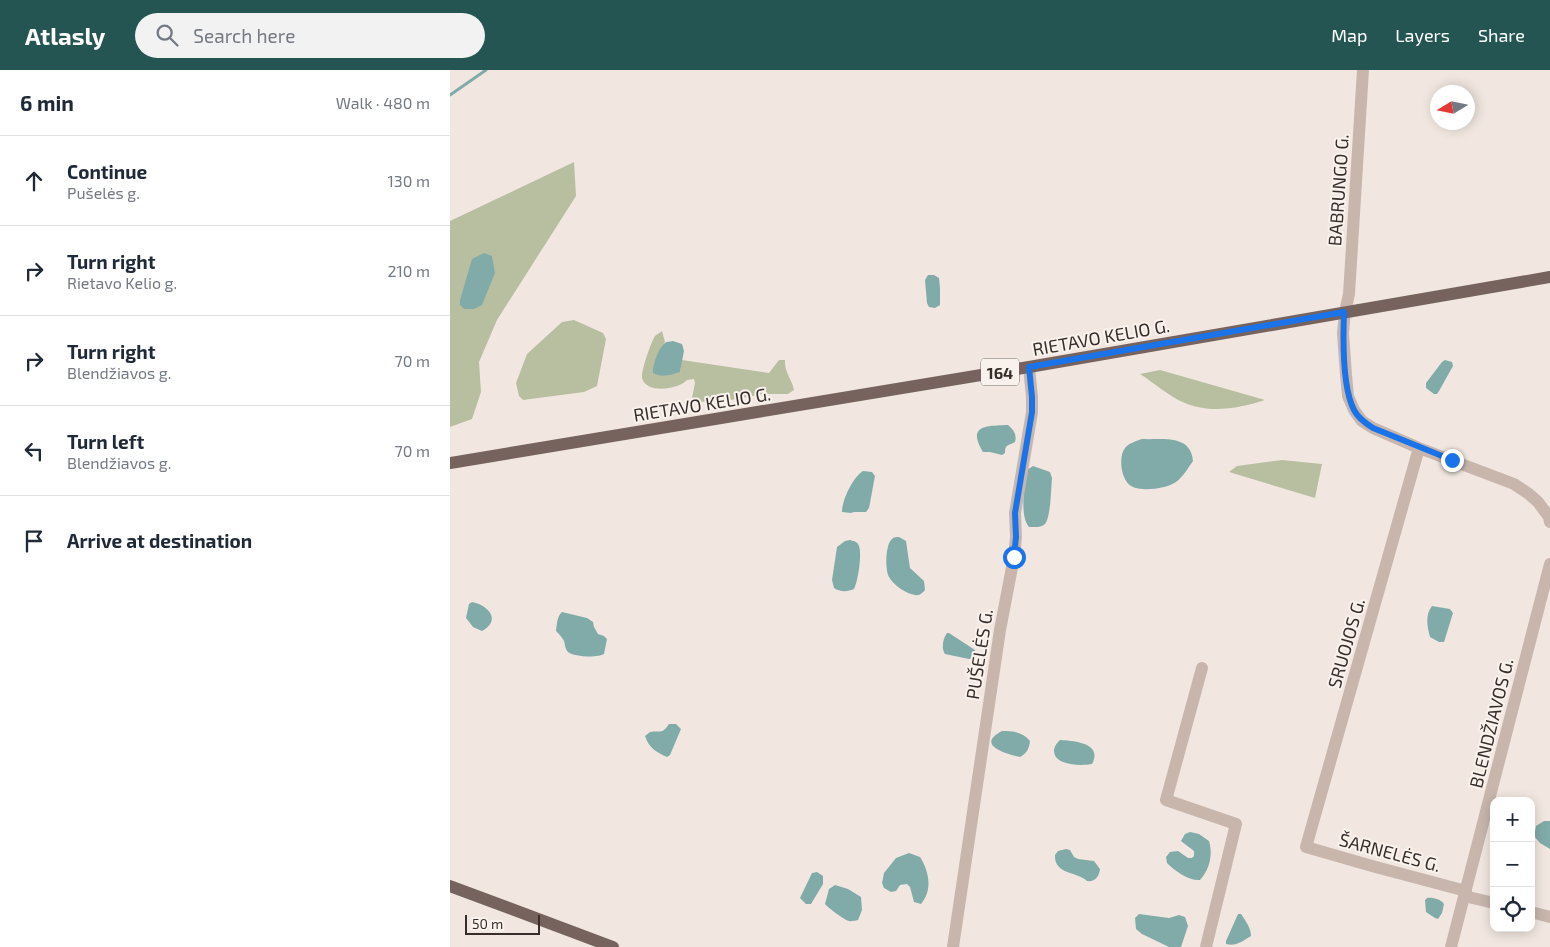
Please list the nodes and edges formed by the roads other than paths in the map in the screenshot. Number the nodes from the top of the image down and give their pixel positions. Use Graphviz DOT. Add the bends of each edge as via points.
graph roads {
  1 [pos="1363,70"];
  2 [pos="1550,277"];
  3 [pos="1344,312"];
  4 [pos="1029,367"];
  5 [pos="1419,448"];
  6 [pos="450,463"];
  7 [pos="1550,522"];
  8 [pos="1550,564"];
  9 [pos="1202,668"];
  10 [pos="1306,847"];
  11 [pos="450,886"];
  12 [pos="1465,893"];
  13 [pos="1490,902"];
  14 [pos="1535,913"];
  15 [pos="1550,917"];
  16 [pos="592,943"];
  17 [pos="613,947"];
  18 [pos="953,947"];
  19 [pos="1206,947"];
  20 [pos="1451,947"];
  1 -- 3 [label="street, BABRUNGO G." via="1350,294"];
  2 -- 3 [label="main road, RIETAVO KELIO G. / 164"];
  3 -- 4 [label="main road, RIETAVO KELIO G. / 164"];
  3 -- 5 [label="street" via="1348,396 1354,410 1373,428"];
  4 -- 6 [label="main road, RIETAVO KELIO G. / 164"];
  4 -- 18 [label="street, PUŠELĖS G." via="1032,412 1015,513 1014,557"];
  5 -- 7 [label="street" via="1514,484 1538,502"];
  5 -- 10 [label="street, SRUOJOS G."];
  8 -- 12 [label="street, BLENDŽIAVOS G."];
  9 -- 19 [label="street" via="1166,800 1236,824"];
  10 -- 12 [label="street, ŠARNELĖS G."];
  11 -- 16 [label="main road"];
  12 -- 13 [label="street, ŠARNELĖS G."];
  12 -- 20 [label="street, BLENDŽIAVOS G."];
  14 -- 15 [label="street"];
  16 -- 17 [label="main road"];
}
